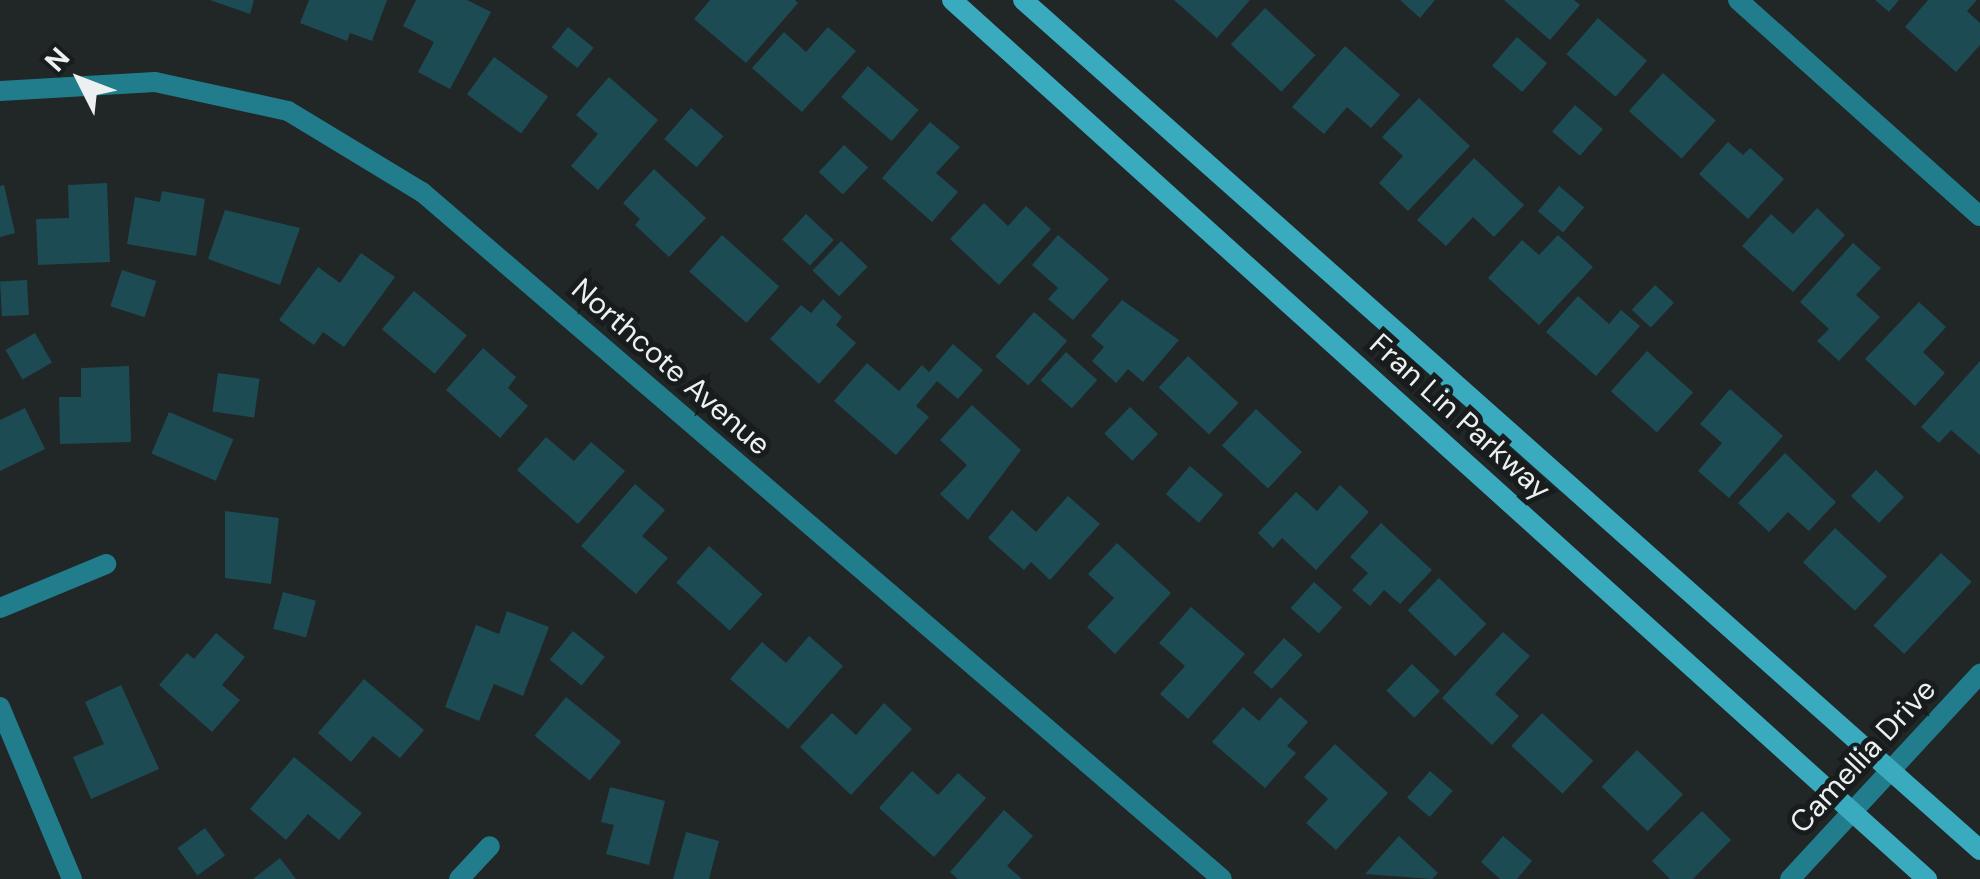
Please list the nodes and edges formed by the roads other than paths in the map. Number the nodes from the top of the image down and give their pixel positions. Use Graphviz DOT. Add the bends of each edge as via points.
graph roads {
  1 [pos="952,0"];
  2 [pos="1023,0"];
  3 [pos="1738,0"];
  4 [pos="0,91"];
  5 [pos="1980,216"];
  6 [pos="106,564"];
  7 [pos="0,608"];
  8 [pos="1980,674"];
  9 [pos="0,706"];
  10 [pos="1890,770"];
  11 [pos="1852,812"];
  12 [pos="490,846"];
  13 [pos="1980,850"];
  14 [pos="72,879"];
  15 [pos="458,879"];
  16 [pos="1222,879"];
  17 [pos="1790,879"];
  18 [pos="1927,879"];
  1 -- 11 [label="street, Fran Lin Parkway"];
  2 -- 10 [label="street, Fran Lin Parkway"];
  3 -- 5 [label="street"];
  4 -- 16 [label="street, Northcote Avenue" via="155,82 288,111 422,192"];
  6 -- 7 [label="street"];
  8 -- 10 [label="street, Camellia Drive"];
  9 -- 14 [label="street"];
  10 -- 11 [label="street, Camellia Drive"];
  10 -- 13 [label="street, Fran Lin Parkway"];
  11 -- 17 [label="street, Camellia Drive"];
  11 -- 18 [label="street, Fran Lin Parkway"];
  12 -- 15 [label="street"];
}
